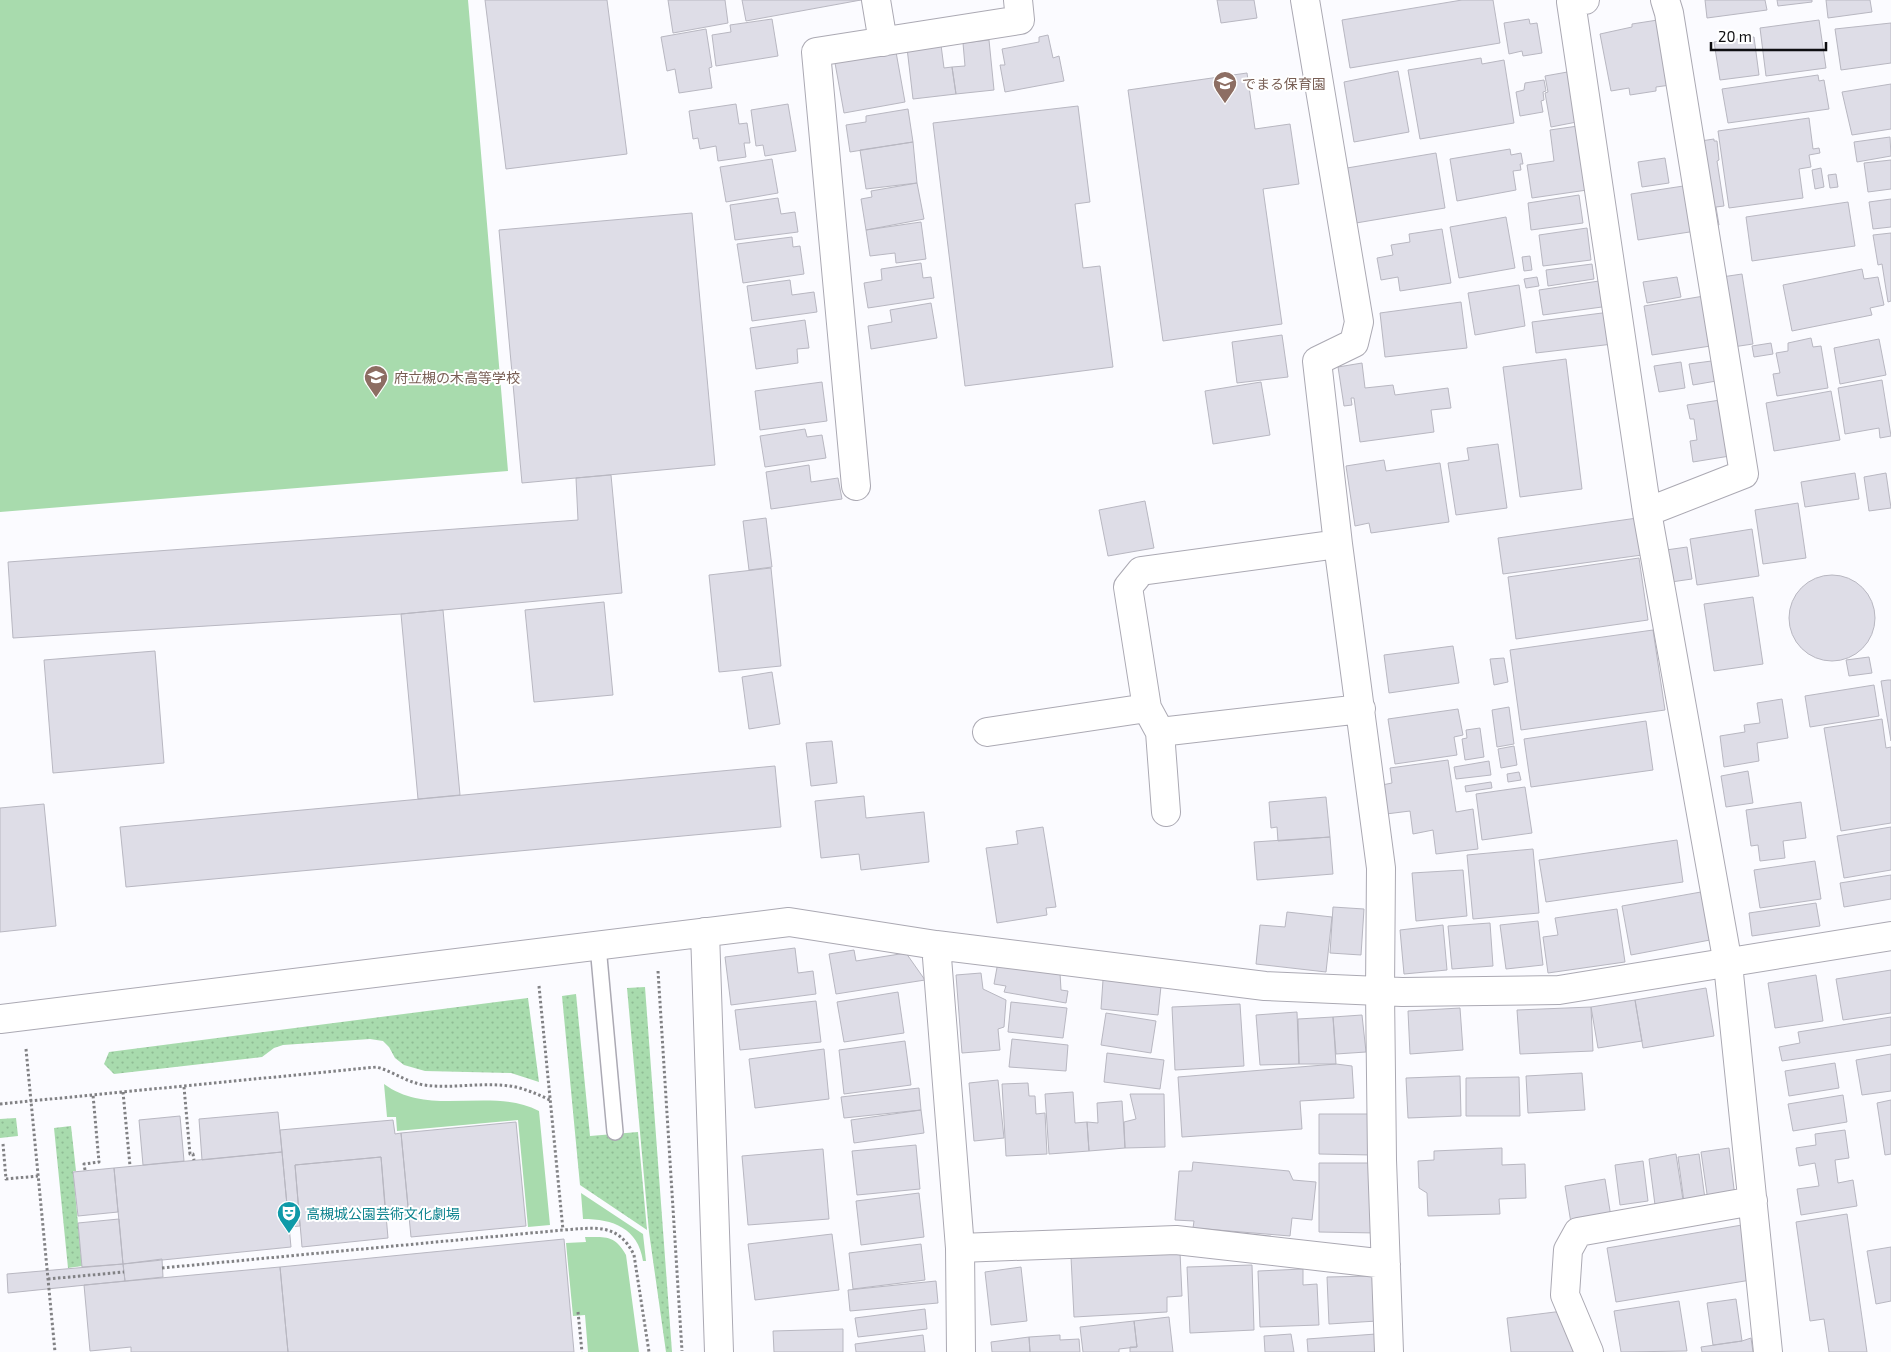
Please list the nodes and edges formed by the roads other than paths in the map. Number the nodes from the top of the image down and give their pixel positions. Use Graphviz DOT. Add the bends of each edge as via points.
graph roads {
  1 [pos="876,0"];
  2 [pos="1018,0"];
  3 [pos="1305,0"];
  4 [pos="1585,0"];
  5 [pos="1665,0"];
  6 [pos="883,42"];
  7 [pos="856,486"];
  8 [pos="1646,512"];
  9 [pos="1338,544"];
  10 [pos="1147,708"];
  11 [pos="1361,709"];
  12 [pos="987,732"];
  13 [pos="1160,732"];
  14 [pos="1166,812"];
  15 [pos="706,932"];
  16 [pos="1891,936"];
  17 [pos="936,945"];
  18 [pos="598,946"];
  19 [pos="1728,964"];
  20 [pos="1380,990"];
  21 [pos="0,1019"];
  22 [pos="615,1132"];
  23 [pos="1752,1201"];
  24 [pos="960,1248"];
  25 [pos="1386,1264"];
  26 [pos="719,1352"];
  27 [pos="961,1352"];
  28 [pos="1389,1352"];
  29 [pos="1589,1352"];
  30 [pos="1768,1352"];
  1 -- 6 [label="street"];
  2 -- 6 [label="street" via="1020,20"];
  3 -- 9 [label="street" via="1359,322 1354,343 1317,361"];
  4 -- 8 [label="street" via="1571,2"];
  5 -- 8 [label="street" via="1744,474"];
  6 -- 7 [label="street" via="816,52"];
  8 -- 19 [label="street"];
  9 -- 10 [label="street" via="1141,571 1128,587"];
  9 -- 11 [label="street"];
  10 -- 12 [label="street"];
  10 -- 13 [label="street"];
  11 -- 13 [label="street"];
  11 -- 20 [label="street" via="1381,868"];
  13 -- 14 [label="street"];
  15 -- 17 [label="street" via="789,922"];
  15 -- 18 [label="street"];
  15 -- 26 [label="street"];
  16 -- 19 [label="street"];
  17 -- 20 [label="street" via="1265,986"];
  17 -- 24 [label="street"];
  18 -- 21 [label="street"];
  18 -- 22 [label="lane"];
  19 -- 20 [label="street" via="1559,990"];
  19 -- 23 [label="street"];
  20 -- 25 [label="street"];
  23 -- 29 [label="street" via="1578,1232 1568,1250 1565,1295"];
  23 -- 30 [label="street"];
  24 -- 25 [label="street" via="1176,1240"];
  24 -- 27 [label="street"];
  25 -- 28 [label="street"];
}
